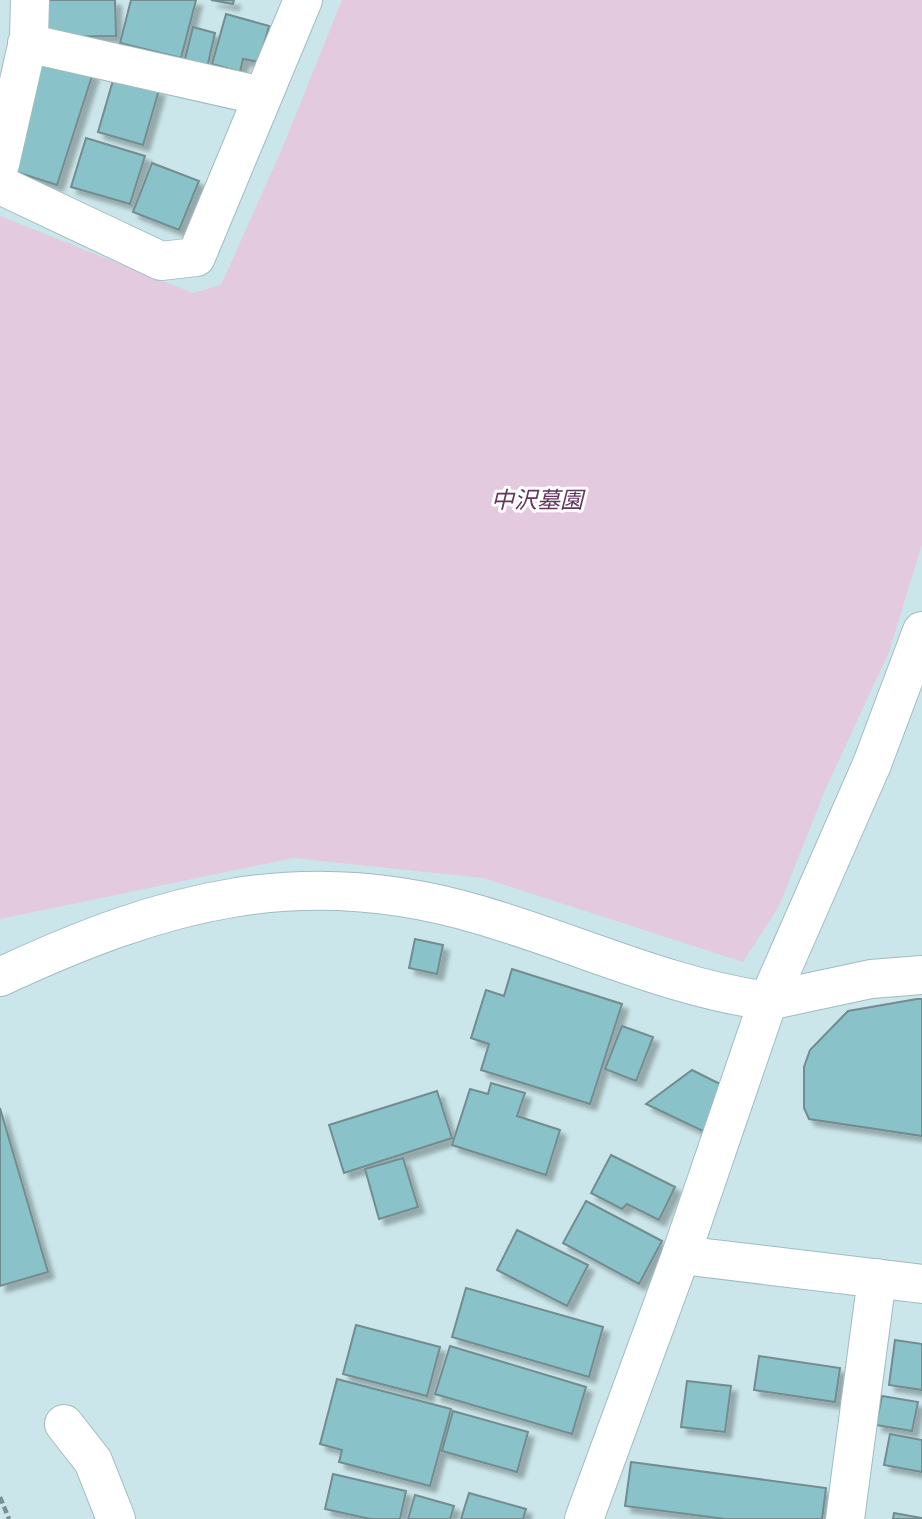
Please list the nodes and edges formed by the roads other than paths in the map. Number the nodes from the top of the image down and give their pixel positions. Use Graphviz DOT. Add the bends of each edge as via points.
graph roads {
  1 [pos="30,0"];
  2 [pos="303,0"];
  3 [pos="27,43"];
  4 [pos="262,96"];
  5 [pos="0,164"];
  6 [pos="0,185"];
  7 [pos="922,631"];
  8 [pos="922,975"];
  9 [pos="0,977"];
  10 [pos="768,1001"];
  11 [pos="681,1255"];
  12 [pos="877,1278"];
  13 [pos="922,1284"];
  14 [pos="64,1424"];
  15 [pos="116,1519"];
  16 [pos="583,1519"];
  17 [pos="845,1519"];
  1 -- 3 [label="street"];
  2 -- 4 [label="street"];
  3 -- 4 [label="street"];
  3 -- 5 [label="street"];
  4 -- 6 [label="street" via="196,257 161,261"];
  7 -- 10 [label="street" via="872,764"];
  8 -- 10 [label="street" via="871,979"];
  9 -- 10 [label="street" via="130,922 190,904 321,890 383,895 479,915 718,994"];
  10 -- 11 [label="street"];
  11 -- 12 [label="street"];
  11 -- 16 [label="street"];
  12 -- 13 [label="street"];
  12 -- 17 [label="street"];
  14 -- 15 [label="street" via="93,1461"];
}
